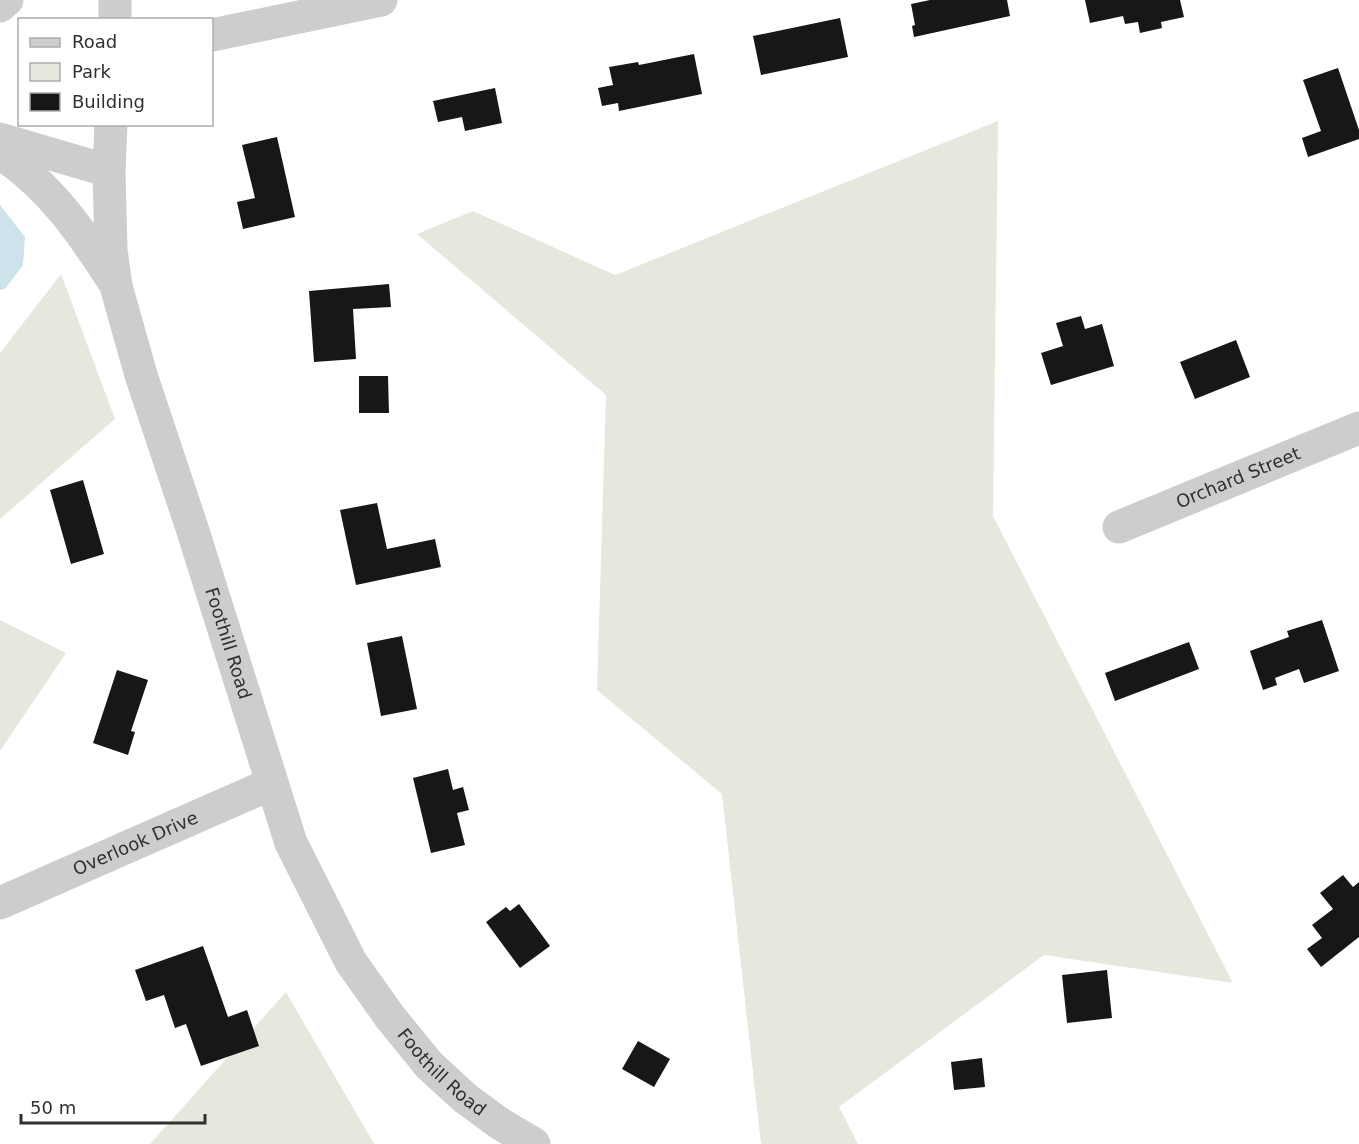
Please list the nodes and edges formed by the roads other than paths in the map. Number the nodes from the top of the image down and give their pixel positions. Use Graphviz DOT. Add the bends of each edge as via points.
graph roads {
  1 [pos="7,0"];
  2 [pos="115,0"];
  3 [pos="381,0"];
  4 [pos="0,6"];
  5 [pos="115,18"];
  6 [pos="213,35"];
  7 [pos="111,126"];
  8 [pos="0,139"];
  9 [pos="0,153"];
  10 [pos="109,171"];
  11 [pos="116,286"];
  12 [pos="1359,428"];
  13 [pos="1119,527"];
  14 [pos="270,784"];
  15 [pos="0,903"];
  16 [pos="534,1144"];
  1 -- 4 [label="street"];
  2 -- 5 [label="street"];
  3 -- 6 [label="street"];
  7 -- 10 [label="street, Foothill Road"];
  8 -- 10 [label="street"];
  9 -- 11 [label="street" via="40,184 67,213"];
  10 -- 11 [label="street, Foothill Road"];
  11 -- 14 [label="street, Foothill Road"];
  12 -- 13 [label="street, Orchard Street"];
  14 -- 15 [label="street, Overlook Drive"];
  14 -- 16 [label="street, Foothill Road" via="291,843 351,962 390,1017 429,1065 465,1098"];
}
